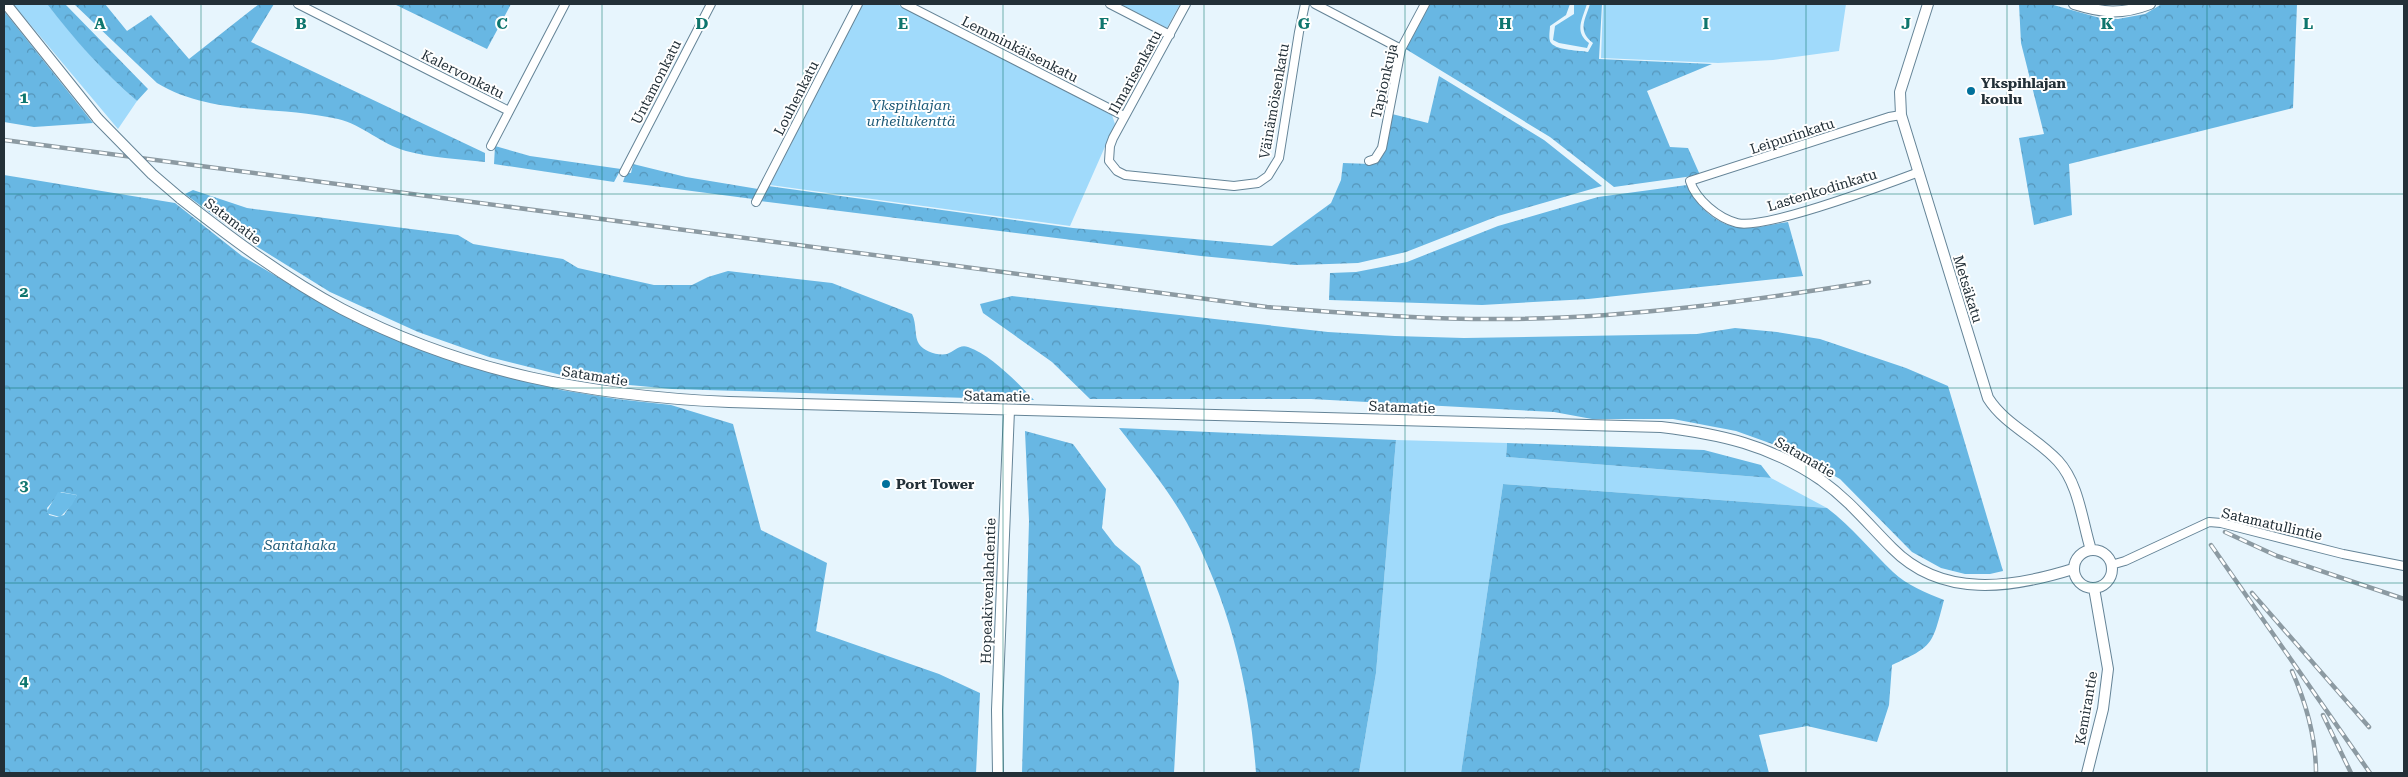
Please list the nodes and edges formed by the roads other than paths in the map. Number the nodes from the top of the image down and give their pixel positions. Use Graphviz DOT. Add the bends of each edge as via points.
graph roads {
  1 [pos="6,4"];
  2 [pos="298,4"];
  3 [pos="565,4"];
  4 [pos="710,4"];
  5 [pos="858,4"];
  6 [pos="905,4"];
  7 [pos="1110,4"];
  8 [pos="1186,4"];
  9 [pos="1305,4"];
  10 [pos="1316,4"];
  11 [pos="1425,4"];
  12 [pos="1928,4"];
  13 [pos="2074,4"];
  14 [pos="2150,4"];
  15 [pos="1170,35"];
  16 [pos="1401,49"];
  17 [pos="509,111"];
  18 [pos="1901,115"];
  19 [pos="1124,116"];
  20 [pos="491,146"];
  21 [pos="1108,154"];
  22 [pos="1369,161"];
  23 [pos="624,172"];
  24 [pos="1919,172"];
  25 [pos="1690,181"];
  26 [pos="756,202"];
  27 [pos="1009,410"];
  28 [pos="2091,550"];
  29 [pos="2112,565"];
  30 [pos="2404,566"];
  31 [pos="2074,569"];
  32 [pos="2094,588"];
  33 [pos="998,773"];
  34 [pos="2087,773"];
  1 -- 27 [label="main road, Satamatie, bridge" via="98,119 180,198 235,241 342,308 447,354 542,381 624,395"];
  2 -- 17 [label="street, Kalervonkatu"];
  3 -- 17 [label="street, Kalervonkatu"];
  4 -- 23 [label="street, Untamonkatu"];
  5 -- 26 [label="street, Louhenkatu"];
  6 -- 19 [label="street, Lemminkäisenkatu"];
  7 -- 15 [label="street"];
  8 -- 15 [label="street, Ilmarisenkatu"];
  9 -- 21 [label="street, Väinämöisenkatu" via="1280,158 1268,176 1258,183 1234,186 1138,177 1117,171"];
  10 -- 16 [label="street"];
  11 -- 16 [label="street, Tapionkuja"];
  12 -- 18 [label="main road, Metsäkatu" via="1900,92"];
  13 -- 14 [label="main road" via="2119,13"];
  15 -- 19 [label="street, Ilmarisenkatu"];
  16 -- 22 [label="street, Tapionkuja" via="1382,148"];
  17 -- 20 [label="street"];
  18 -- 24 [label="main road, Metsäkatu"];
  18 -- 25 [label="street, Leipurinkatu"];
  19 -- 21 [label="street, Ilmarisenkatu"];
  24 -- 25 [label="street, Lastenkodinkatu" via="1786,216 1739,223 1703,202"];
  24 -- 28 [label="main road, Metsäkatu" via="1988,398 2002,417 2040,443 2065,469 2072,482"];
  27 -- 31 [label="main road, Satamatie" via="1660,427 1695,431 1744,442 1812,475 1864,516 1904,559 1942,579 1972,586 1991,586"];
  27 -- 33 [label="main road, Hopeakivenlahdentie" via="997,710"];
  28 -- 29 [label="main road" via="2103,552"];
  28 -- 31 [label="main road" via="2079,555"];
  29 -- 30 [label="street, Satamatullintie" via="2209,522"];
  29 -- 32 [label="main road" via="2110,577"];
  31 -- 32 [label="main road" via="2079,582"];
  32 -- 34 [label="main road, Kemirantie" via="2108,669 2103,709"];
}
